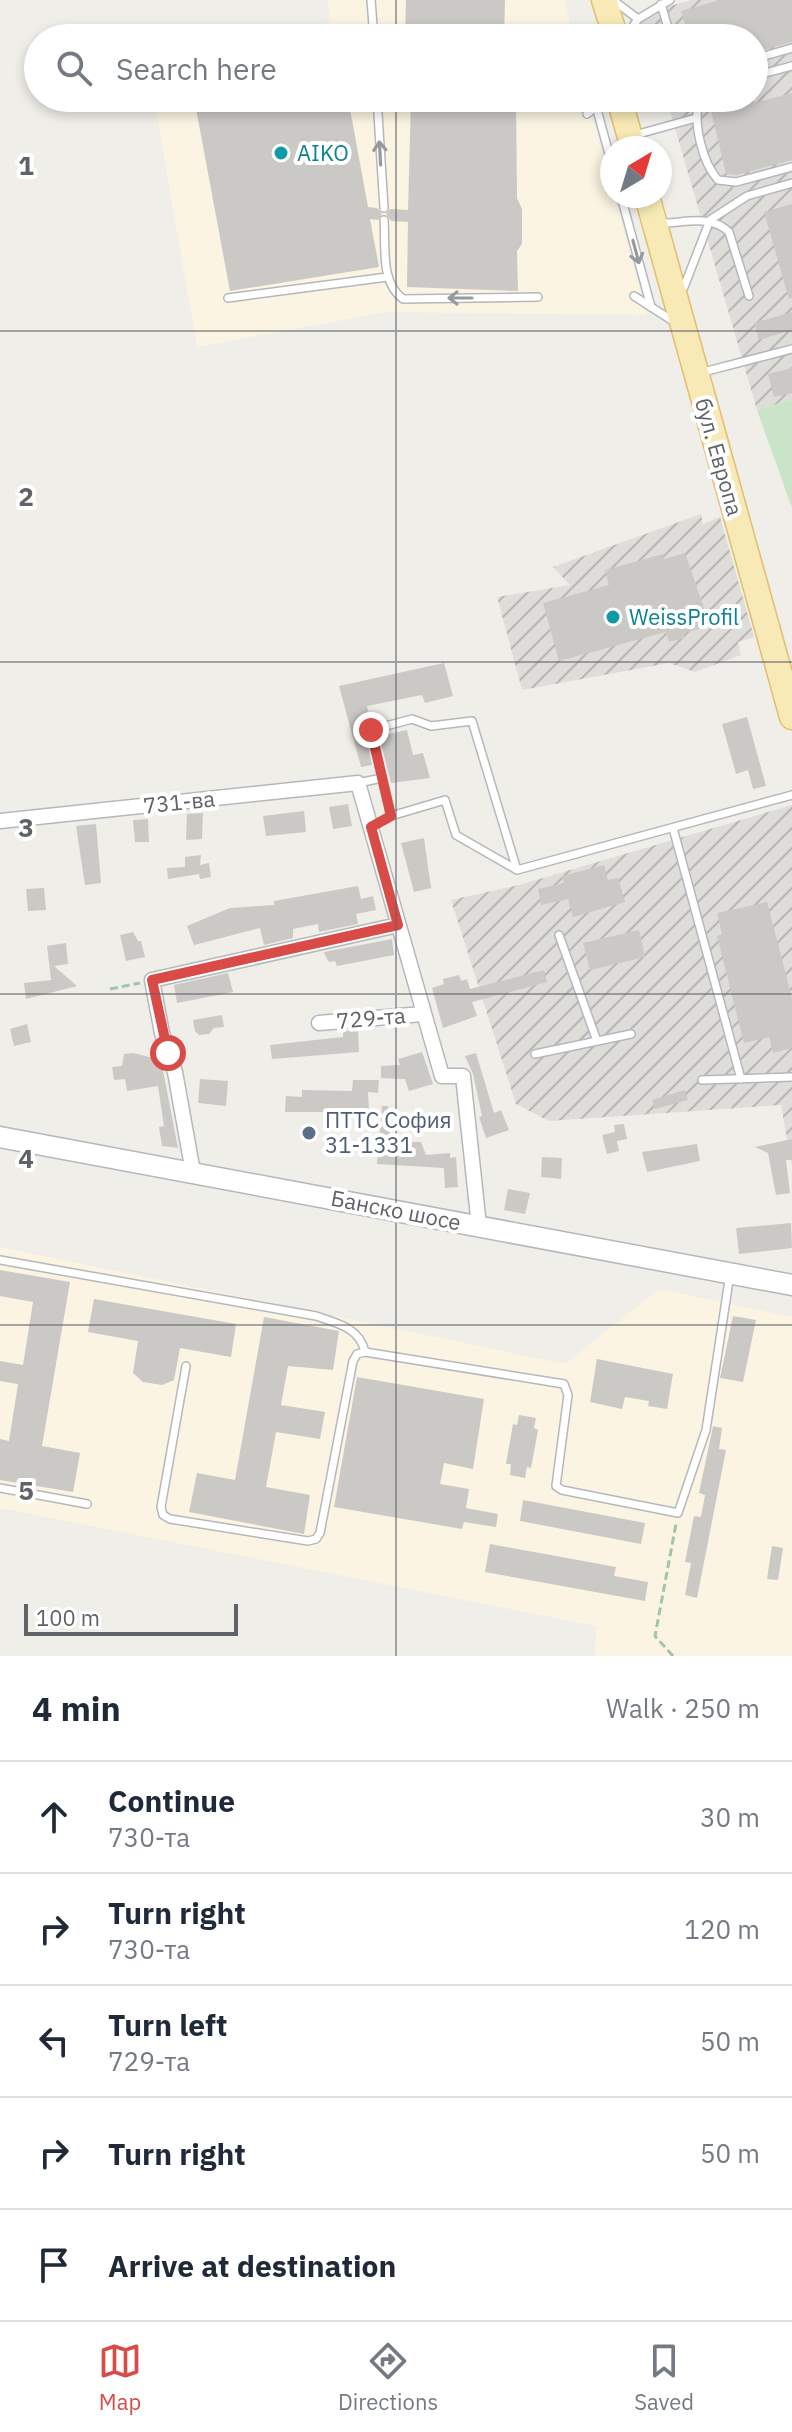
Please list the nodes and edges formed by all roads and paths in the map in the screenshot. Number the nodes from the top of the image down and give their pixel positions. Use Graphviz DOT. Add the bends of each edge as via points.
graph roads {
  1 [pos="371,0"];
  2 [pos="592,0"];
  3 [pos="604,0"];
  4 [pos="613,0"];
  5 [pos="670,0"];
  6 [pos="661,4"];
  7 [pos="638,19"];
  8 [pos="373,24"];
  9 [pos="598,24"];
  10 [pos="612,24"];
  11 [pos="635,24"];
  12 [pos="667,24"];
  13 [pos="792,48"];
  14 [pos="768,55"];
  15 [pos="792,66"];
  16 [pos="768,72"];
  17 [pos="378,112"];
  18 [pos="590,112"];
  19 [pos="609,112"];
  20 [pos="616,112"];
  21 [pos="634,112"];
  22 [pos="697,112"];
  23 [pos="587,114"];
  24 [pos="696,118"];
  25 [pos="610,136"];
  26 [pos="635,136"];
  27 [pos="639,136"];
  28 [pos="656,136"];
  29 [pos="792,167"];
  30 [pos="792,183"];
  31 [pos="384,208"];
  32 [pos="624,208"];
  33 [pos="650,208"];
  34 [pos="662,208"];
  35 [pos="384,220"];
  36 [pos="710,220"];
  37 [pos="666,223"];
  38 [pos="387,277"];
  39 [pos="684,287"];
  40 [pos="634,296"];
  41 [pos="749,296"];
  42 [pos="538,297"];
  43 [pos="228,298"];
  44 [pos="651,307"];
  45 [pos="683,328"];
  46 [pos="792,349"];
  47 [pos="707,371"];
  48 [pos="792,675"];
  49 [pos="792,717"];
  50 [pos="382,778"];
  51 [pos="358,783"];
  52 [pos="792,795"];
  53 [pos="391,816"];
  54 [pos="0,821"];
  55 [pos="371,827"];
  56 [pos="673,828"];
  57 [pos="517,870"];
  58 [pos="398,925"];
  59 [pos="559,935"];
  60 [pos="152,980"];
  61 [pos="110,989"];
  62 [pos="422,1014"];
  63 [pos="319,1023"];
  64 [pos="631,1034"];
  65 [pos="597,1041"];
  66 [pos="535,1054"];
  67 [pos="792,1077"];
  68 [pos="741,1079"];
  69 [pos="702,1080"];
  70 [pos="0,1137"];
  71 [pos="193,1172"];
  72 [pos="479,1226"];
  73 [pos="0,1260"];
  74 [pos="730,1272"];
  75 [pos="792,1285"];
  76 [pos="365,1352"];
  77 [pos="186,1366"];
  78 [pos="0,1488"];
  79 [pos="87,1504"];
  80 [pos="678,1513"];
  81 [pos="673,1656"];
  1 -- 8 [label="lane"];
  2 -- 9 [label="main road"];
  3 -- 10 [label="main road"];
  4 -- 7 [label="lane"];
  5 -- 6 [label="lane"];
  6 -- 7 [label="lane"];
  6 -- 12 [label="lane"];
  7 -- 11 [label="lane"];
  13 -- 14 [label="lane"];
  15 -- 16 [label="lane"];
  31 -- 17 [label="lane, one-way"];
  18 -- 23 [label="lane"];
  19 -- 25 [label="lane"];
  20 -- 26 [label="main road"];
  21 -- 27 [label="main road"];
  22 -- 24 [label="lane"];
  24 -- 28 [label="lane"];
  24 -- 29 [label="lane" via="708,170 718,180 736,182"];
  30 -- 36 [label="lane" via="747,196"];
  32 -- 44 [label="lane, one-way"];
  33 -- 45 [label="main road, бул. Европа"];
  34 -- 37 [label="main road, бул. Европа"];
  35 -- 38 [label="lane"];
  36 -- 37 [label="lane"];
  36 -- 39 [label="lane"];
  36 -- 41 [label="lane" via="729,232"];
  37 -- 39 [label="main road, бул. Европа"];
  42 -- 38 [label="lane, one-way" via="403,299 392,291"];
  38 -- 43 [label="lane"];
  39 -- 47 [label="main road, бул. Европа"];
  40 -- 44 [label="lane"];
  44 -- 45 [label="lane"];
  45 -- 49 [label="main road, бул. Европа"];
  46 -- 47 [label="lane"];
  47 -- 48 [label="main road, бул. Европа"];
  50 -- 51 [label="lane"];
  50 -- 53 [label="lane"];
  50 -- 57 [label="lane" via="371,730 412,719 431,726 472,721"];
  51 -- 54 [label="street, 731-ва"];
  51 -- 55 [label="street, 729-та"];
  52 -- 56 [label="lane"];
  53 -- 55 [label="lane"];
  53 -- 57 [label="lane" via="445,800 456,835"];
  55 -- 58 [label="street, 729-та"];
  56 -- 57 [label="lane"];
  56 -- 68 [label="lane"];
  58 -- 60 [label="street"];
  58 -- 62 [label="street, 729-та"];
  59 -- 65 [label="lane"];
  60 -- 61 [label="path"];
  60 -- 71 [label="street"];
  62 -- 63 [label="street, 729-та"];
  62 -- 72 [label="street, 729-та" via="442,1076 463,1076"];
  64 -- 65 [label="lane"];
  65 -- 66 [label="lane"];
  67 -- 68 [label="lane"];
  68 -- 69 [label="lane"];
  70 -- 71 [label="street, Банско шосе"];
  71 -- 72 [label="street, Банско шосе"];
  72 -- 74 [label="street, Банско шосе"];
  73 -- 76 [label="lane" via="316,1316 348,1327"];
  74 -- 75 [label="street, Банско шосе"];
  74 -- 80 [label="lane" via="706,1430"];
  76 -- 77 [label="lane" via="353,1361 320,1533 312,1541 163,1515"];
  76 -- 80 [label="lane" via="564,1384 568,1395 556,1486"];
  78 -- 79 [label="lane"];
  80 -- 81 [label="path" via="655,1636"];
}
